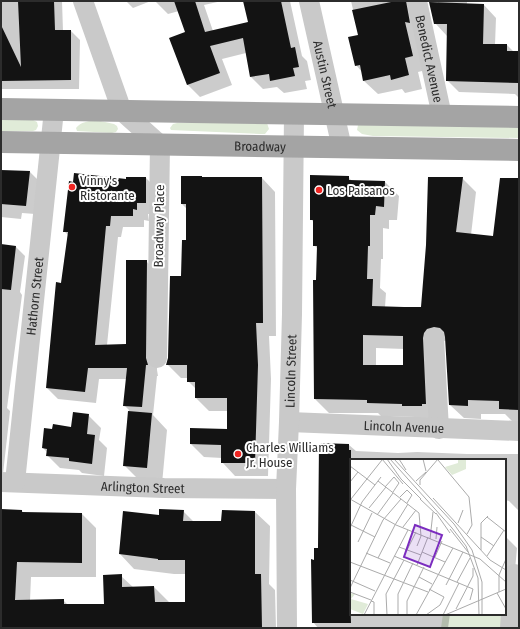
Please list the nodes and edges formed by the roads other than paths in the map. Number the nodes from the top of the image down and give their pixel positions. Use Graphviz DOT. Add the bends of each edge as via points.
graph roads {
  1 [pos="84,1"];
  2 [pos="309,1"];
  3 [pos="417,1"];
  4 [pos="1,109"];
  5 [pos="54,110"];
  6 [pos="122,111"];
  7 [pos="294,114"];
  8 [pos="335,114"];
  9 [pos="442,116"];
  10 [pos="519,117"];
  11 [pos="1,142"];
  12 [pos="51,143"];
  13 [pos="160,145"];
  14 [pos="293,148"];
  15 [pos="342,148"];
  16 [pos="519,150"];
  17 [pos="434,338"];
  18 [pos="157,358"];
  19 [pos="290,422"];
  20 [pos="439,429"];
  21 [pos="519,431"];
  22 [pos="8,482"];
  23 [pos="286,489"];
  24 [pos="514,574"];
  25 [pos="287,628"];
  26 [pos="510,628"];
  1 -- 6 [label="street"];
  2 -- 8 [label="street, Austin Street"];
  3 -- 9 [label="street, Benedict Avenue"];
  4 -- 5 [label="main road"];
  5 -- 6 [label="main road"];
  5 -- 12 [label="street, Hathorn Street"];
  6 -- 7 [label="main road"];
  6 -- 13 [label="street"];
  7 -- 8 [label="main road"];
  7 -- 14 [label="street, Lincoln Street"];
  8 -- 9 [label="main road"];
  8 -- 15 [label="street, Austin Street"];
  9 -- 10 [label="main road"];
  11 -- 12 [label="main road, Broadway"];
  12 -- 13 [label="main road, Broadway"];
  12 -- 22 [label="street, Hathorn Street"];
  13 -- 14 [label="main road, Broadway"];
  13 -- 18 [label="street, Broadway Place"];
  14 -- 15 [label="main road, Broadway"];
  14 -- 19 [label="street, Lincoln Street"];
  15 -- 16 [label="main road, Broadway"];
  17 -- 20 [label="street"];
  19 -- 20 [label="street, Lincoln Avenue"];
  19 -- 23 [label="street, Lincoln Street"];
  20 -- 21 [label="street, Lincoln Avenue"];
  22 -- 23 [label="street, Arlington Street" via="164,488"];
  23 -- 25 [label="street, Lincoln Street"];
  24 -- 26 [label="street"];
}
